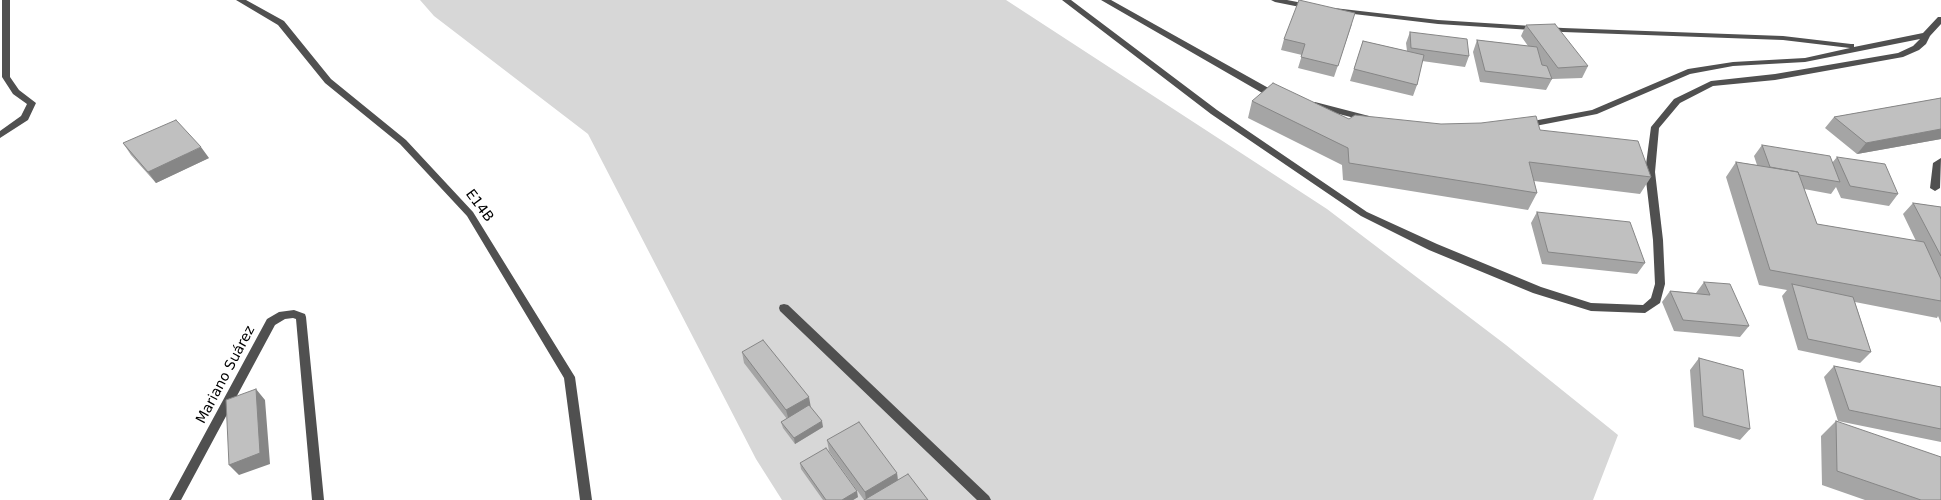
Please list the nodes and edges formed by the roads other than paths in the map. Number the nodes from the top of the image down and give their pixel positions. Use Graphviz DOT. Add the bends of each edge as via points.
graph roads {
  1 [pos="6,0"];
  2 [pos="240,0"];
  3 [pos="1066,0"];
  4 [pos="1105,0"];
  5 [pos="1275,0"];
  6 [pos="1322,8"];
  7 [pos="1332,10"];
  8 [pos="1941,18"];
  9 [pos="1926,35"];
  10 [pos="1860,47"];
  11 [pos="1285,97"];
  12 [pos="1303,102"];
  13 [pos="1377,120"];
  14 [pos="1517,125"];
  15 [pos="0,135"];
  16 [pos="1941,161"];
  17 [pos="1935,188"];
  18 [pos="784,308"];
  19 [pos="175,500"];
  20 [pos="318,500"];
  21 [pos="586,500"];
  22 [pos="985,500"];
  1 -- 15 [label="street" via="6,77 16,92 32,103 26,118"];
  2 -- 21 [label="street, E14B" via="281,23 328,80 403,142 470,214 569,377"];
  3 -- 9 [label="street" via="1214,112 1364,214 1537,290 1591,307 1645,309 1656,300 1660,284 1658,240 1650,172 1655,127 1677,101 1711,84 1775,77 1900,55 1916,48"];
  4 -- 11 [label="street" via="1267,92"];
  5 -- 6 [label="street"];
  7 -- 10 [label="street" via="1438,22 1783,38"];
  8 -- 9 [label="street"];
  9 -- 10 [label="street"];
  10 -- 14 [label="street" via="1805,60 1733,64 1688,72 1594,112"];
  12 -- 13 [label="street"];
  16 -- 17 [label="street"];
  18 -- 22 [label="street"];
  19 -- 20 [label="street, Mariano Suárez" via="272,322 294,314 301,317"];
}
